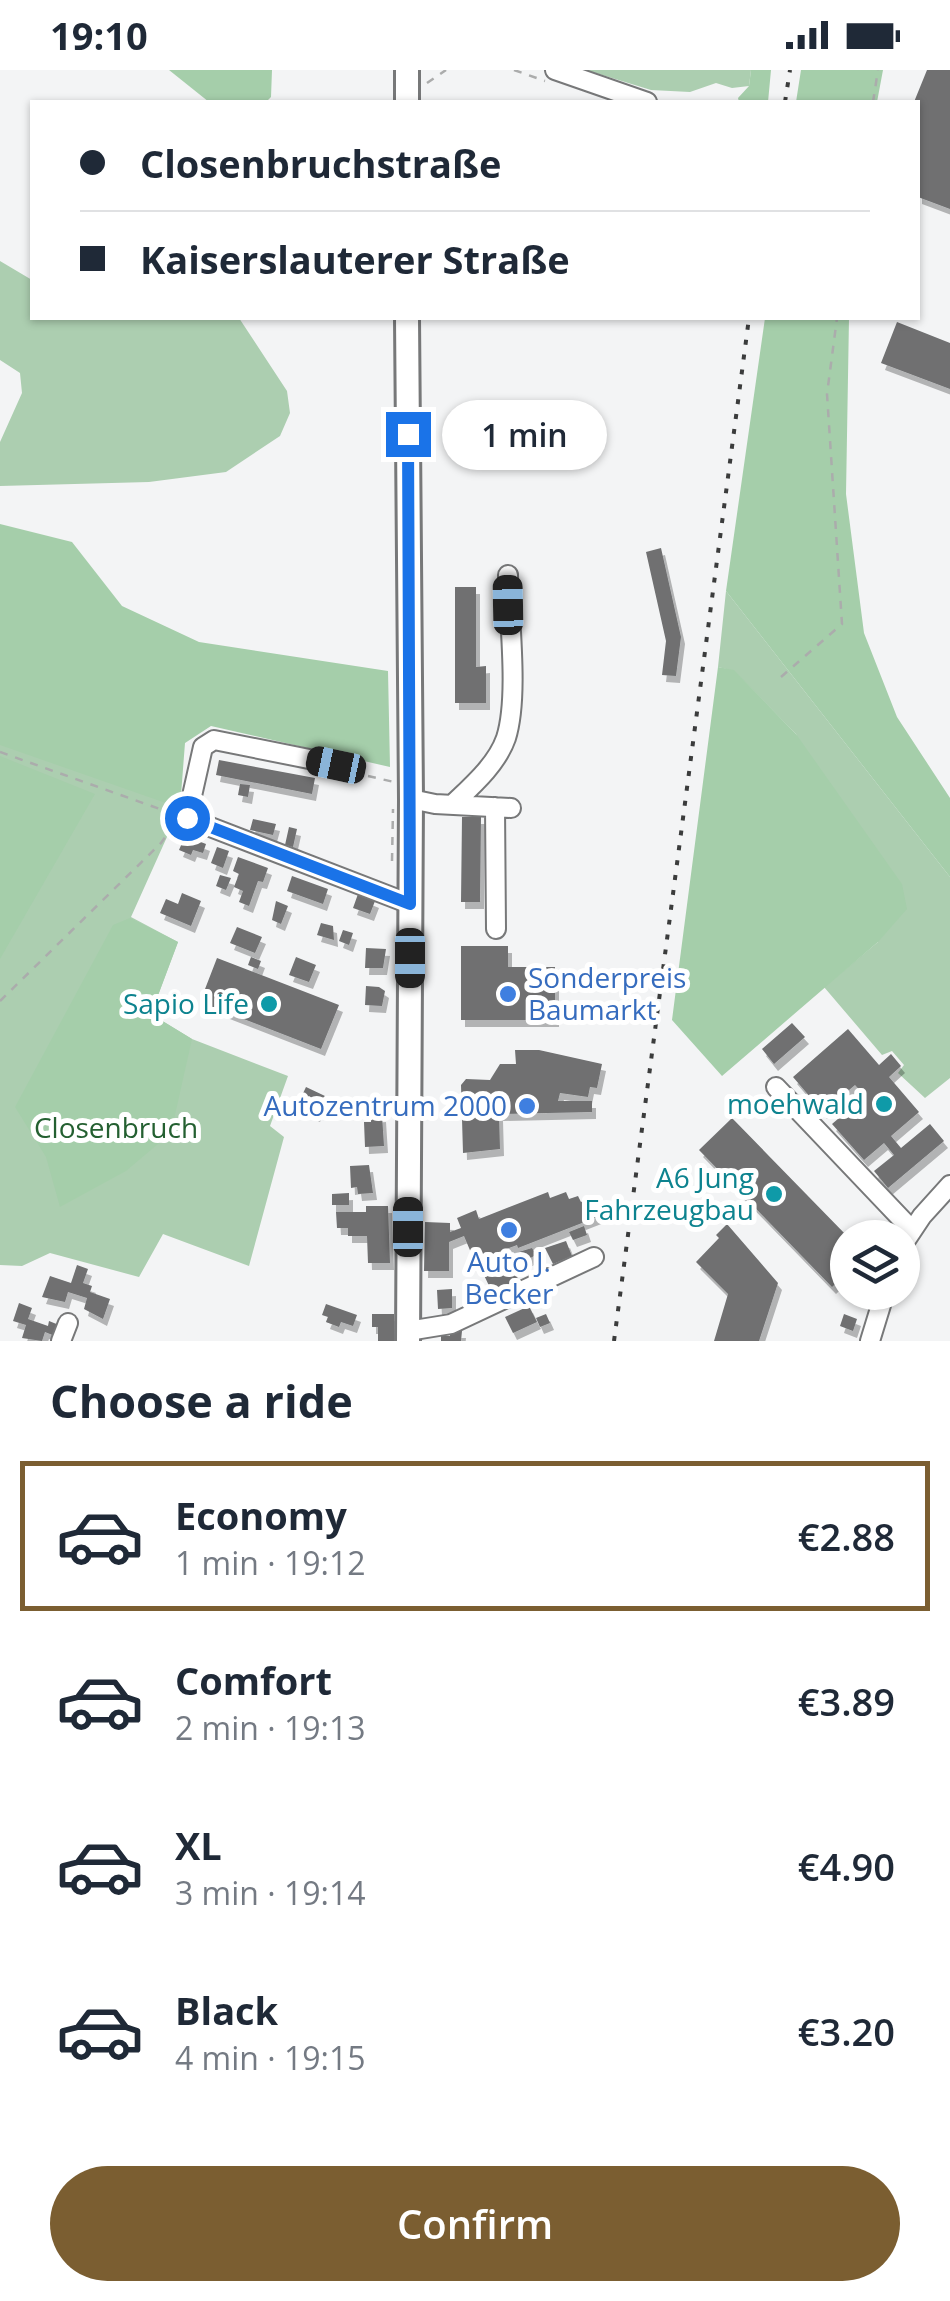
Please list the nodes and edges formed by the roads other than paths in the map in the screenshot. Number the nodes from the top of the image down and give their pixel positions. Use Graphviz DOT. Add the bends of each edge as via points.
graph roads {
  1 [pos="407,70"];
  2 [pos="552,76"];
  3 [pos="413,98"];
  4 [pos="640,100"];
  5 [pos="408,320"];
  6 [pos="508,575"];
  7 [pos="354,768"];
  8 [pos="411,799"];
  9 [pos="453,804"];
  10 [pos="410,904"];
  11 [pos="496,929"];
  12 [pos="776,1087"];
  13 [pos="950,1184"];
  14 [pos="891,1220"];
  15 [pos="920,1222"];
  16 [pos="594,1257"];
  17 [pos="879,1310"];
  18 [pos="408,1336"];
  19 [pos="870,1341"];
  1 -- 3 [label="main road"];
  2 -- 4 [label="street"];
  5 -- 8 [label="main road"];
  6 -- 9 [label="street" via="506,738 482,776"];
  7 -- 10 [label="street" via="214,740 203,747 187,818"];
  8 -- 9 [label="street"];
  8 -- 10 [label="main road"];
  9 -- 11 [label="street" via="503,808"];
  10 -- 18 [label="main road"];
  12 -- 14 [label="street"];
  13 -- 15 [label="street"];
  16 -- 18 [label="street" via="451,1324"];
  17 -- 19 [label="street"];
}
